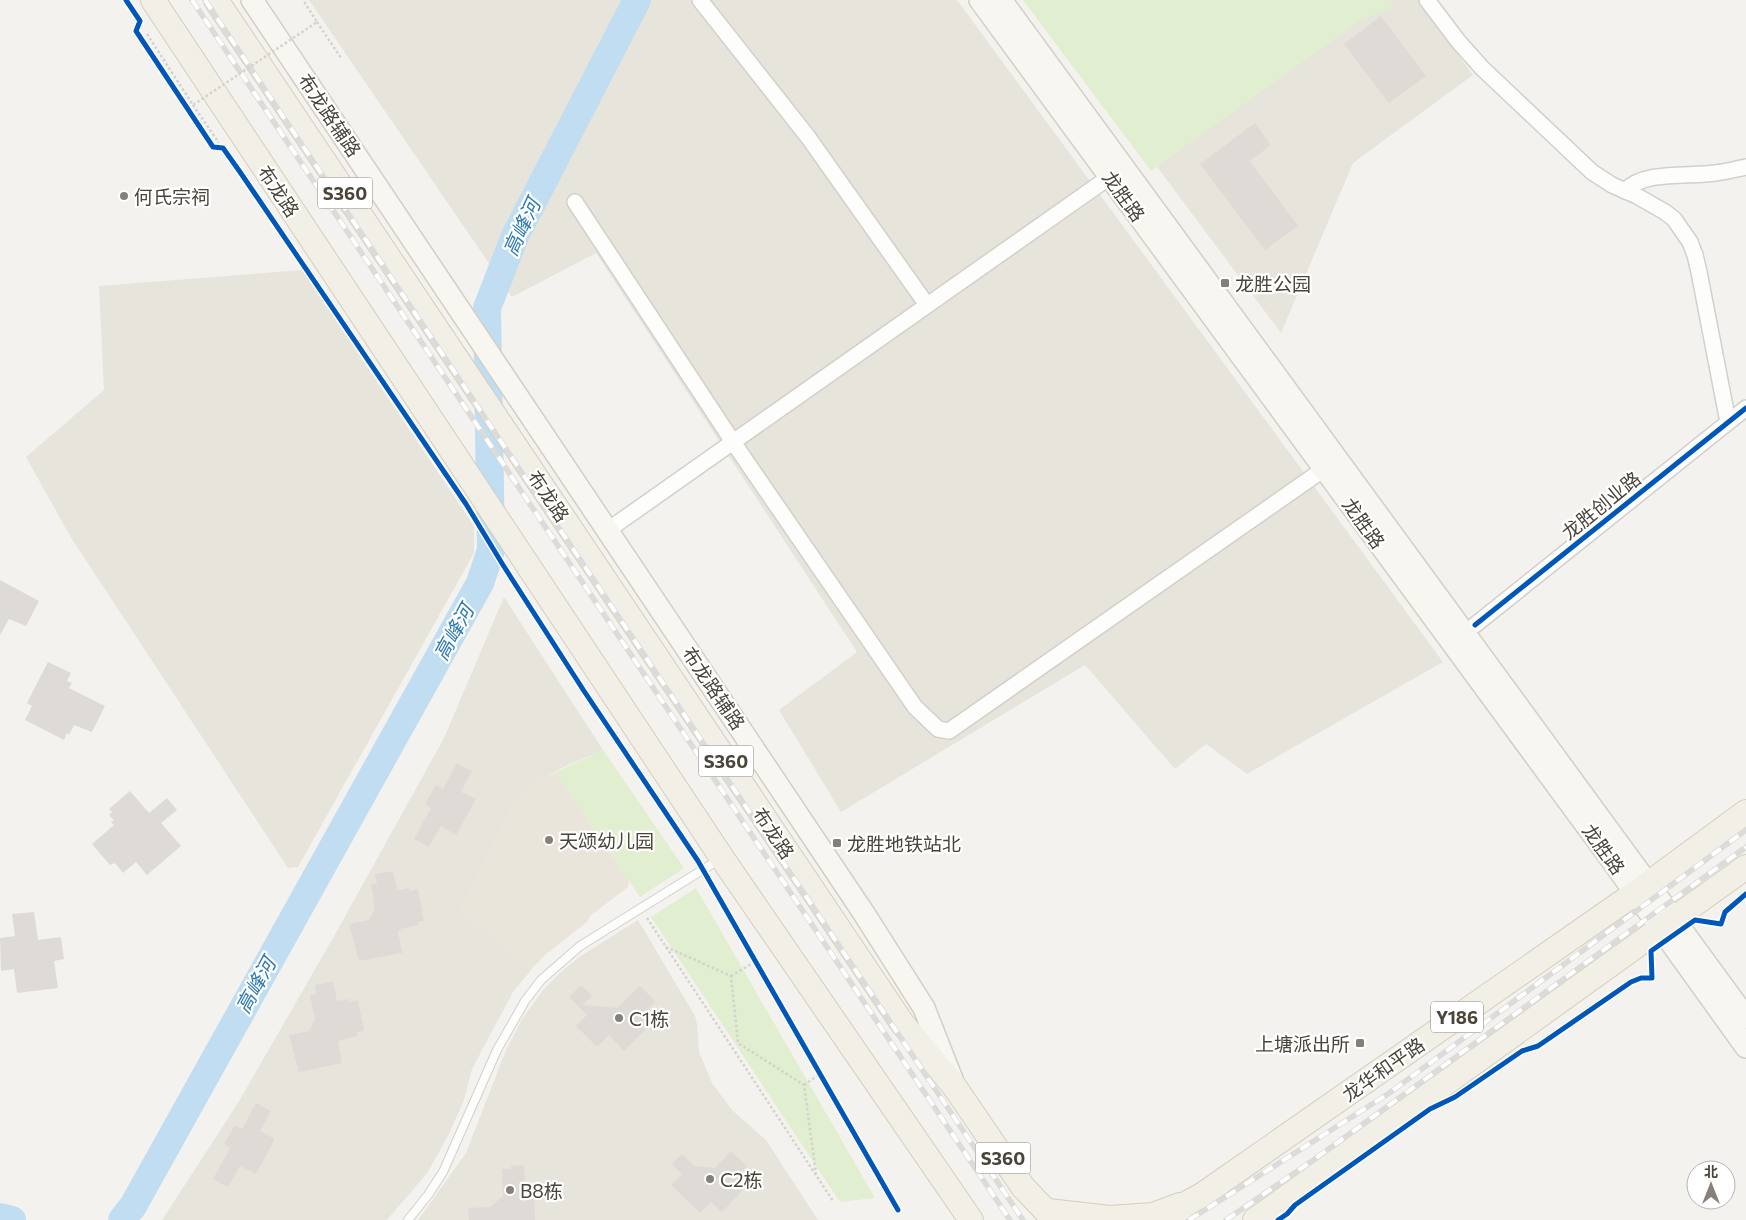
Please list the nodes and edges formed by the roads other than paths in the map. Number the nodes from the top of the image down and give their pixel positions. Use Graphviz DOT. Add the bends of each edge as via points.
graph roads {
  1 [pos="153,0"];
  2 [pos="216,0"];
  3 [pos="252,0"];
  4 [pos="700,0"];
  5 [pos="980,0"];
  6 [pos="1001,0"];
  7 [pos="1427,0"];
  8 [pos="1746,167"];
  9 [pos="1116,172"];
  10 [pos="1625,191"];
  11 [pos="576,202"];
  12 [pos="927,305"];
  13 [pos="1746,408"];
  14 [pos="1728,422"];
  15 [pos="733,442"];
  16 [pos="1324,469"];
  17 [pos="608,530"];
  18 [pos="1470,629"];
  19 [pos="1746,812"];
  20 [pos="722,858"];
  21 [pos="1746,867"];
  22 [pos="1642,888"];
  23 [pos="1668,924"];
  24 [pos="1746,1018"];
  25 [pos="1746,1047"];
  26 [pos="954,1086"];
  27 [pos="1188,1202"];
  28 [pos="1054,1215"];
  29 [pos="408,1220"];
  30 [pos="971,1220"];
  31 [pos="1166,1220"];
  32 [pos="1256,1220"];
  1 -- 20 [label="main road, 布龙路 / S360"];
  2 -- 26 [label="main road, 布龙路 / S360" via="902,1024"];
  3 -- 17 [label="main road, 布龙路辅路"];
  4 -- 12 [label="street" via="808,137"];
  5 -- 9 [label="main road, 龙胜路"];
  6 -- 9 [label="main road, 龙胜路"];
  7 -- 10 [label="street" via="1458,41 1505,90 1592,172"];
  8 -- 10 [label="street" via="1715,174 1664,176 1638,182"];
  9 -- 12 [label="street"];
  9 -- 16 [label="main road, 龙胜路"];
  9 -- 18 [label="main road, 龙胜路"];
  10 -- 14 [label="street" via="1665,212 1690,242 1699,272"];
  11 -- 15 [label="street"];
  12 -- 15 [label="street"];
  13 -- 14 [label="street, 龙胜创业路"];
  14 -- 18 [label="street, 龙胜创业路"];
  15 -- 16 [label="street" via="915,707 938,729 949,731"];
  15 -- 17 [label="street"];
  16 -- 22 [label="main road, 龙胜路"];
  17 -- 26 [label="main road, 布龙路辅路" via="924,1008"];
  18 -- 22 [label="main road, 龙胜路"];
  19 -- 22 [label="main road, 龙华和平路 / Y186"];
  20 -- 29 [label="lane" via="580,946 541,980 497,1050 443,1172"];
  20 -- 30 [label="main road, S360"];
  21 -- 23 [label="main road, Y186"];
  22 -- 23 [label="main road, 龙胜路"];
  22 -- 27 [label="main road, 龙华和平路 / Y186"];
  23 -- 24 [label="main road, 龙胜路"];
  23 -- 25 [label="main road, 龙胜路"];
  23 -- 32 [label="main road, Y186"];
  26 -- 28 [label="main road, 布龙路 / S360" via="1023,1187"];
  27 -- 28 [label="main road" via="1153,1215 1110,1218"];
  27 -- 31 [label="main road, 龙华和平路 / Y186"];
}
